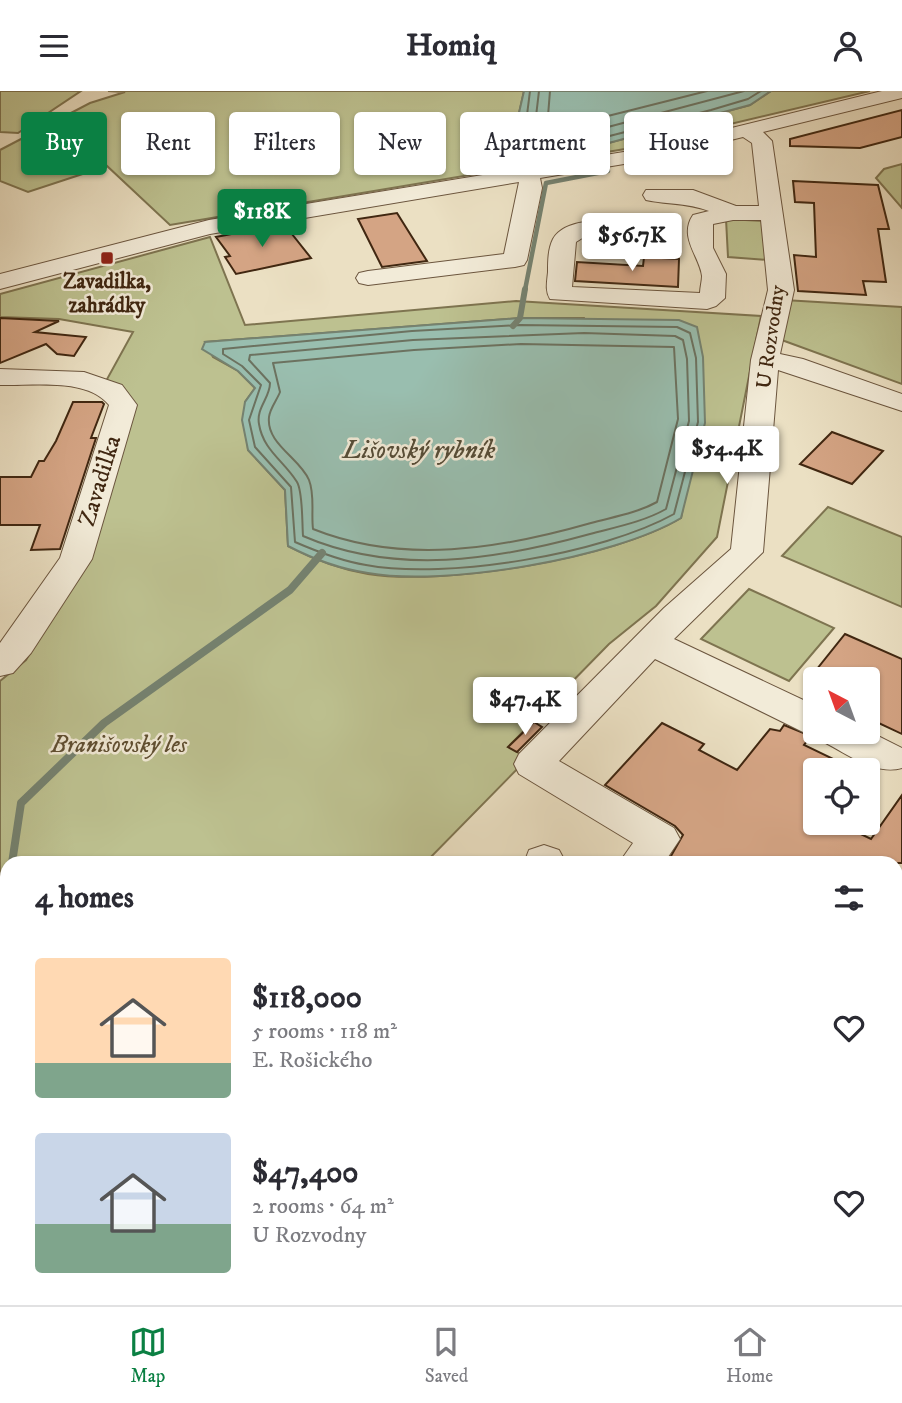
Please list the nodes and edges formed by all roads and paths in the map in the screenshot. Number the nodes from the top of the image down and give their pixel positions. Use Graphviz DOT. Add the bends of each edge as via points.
graph roads {
  1 [pos="902,92"];
  2 [pos="746,130"];
  3 [pos="610,161"];
  4 [pos="529,175"];
  5 [pos="654,195"];
  6 [pos="733,213"];
  7 [pos="772,213"];
  8 [pos="618,229"];
  9 [pos="368,278"];
  10 [pos="0,282"];
  11 [pos="765,360"];
  12 [pos="0,377"];
  13 [pos="902,403"];
  14 [pos="651,643"];
  15 [pos="0,664"];
  16 [pos="803,716"];
  17 [pos="861,744"];
  18 [pos="889,758"];
  19 [pos="646,856"];
  1 -- 2 [label="street"];
  2 -- 3 [label="street"];
  2 -- 7 [label="street, U Rozvodny" via="762,141"];
  4 -- 9 [label="street" via="531,188 515,260"];
  4 -- 10 [label="street" via="209,227"];
  5 -- 6 [label="street" via="693,197"];
  6 -- 7 [label="street"];
  6 -- 8 [label="street" via="701,220 701,248 714,274 712,298 707,301 559,294 566,235 577,229"];
  7 -- 11 [label="street, U Rozvodny" via="781,290"];
  11 -- 13 [label="street" via="793,365"];
  11 -- 14 [label="street, U Rozvodny" via="747,552"];
  12 -- 15 [label="street, Zavadilka" via="74,378 112,391 123,405 76,559 19,645"];
  14 -- 16 [label="street"];
  14 -- 19 [label="street, U Rozvodny" via="533,764 660,839"];
  17 -- 18 [label="street"];
}
